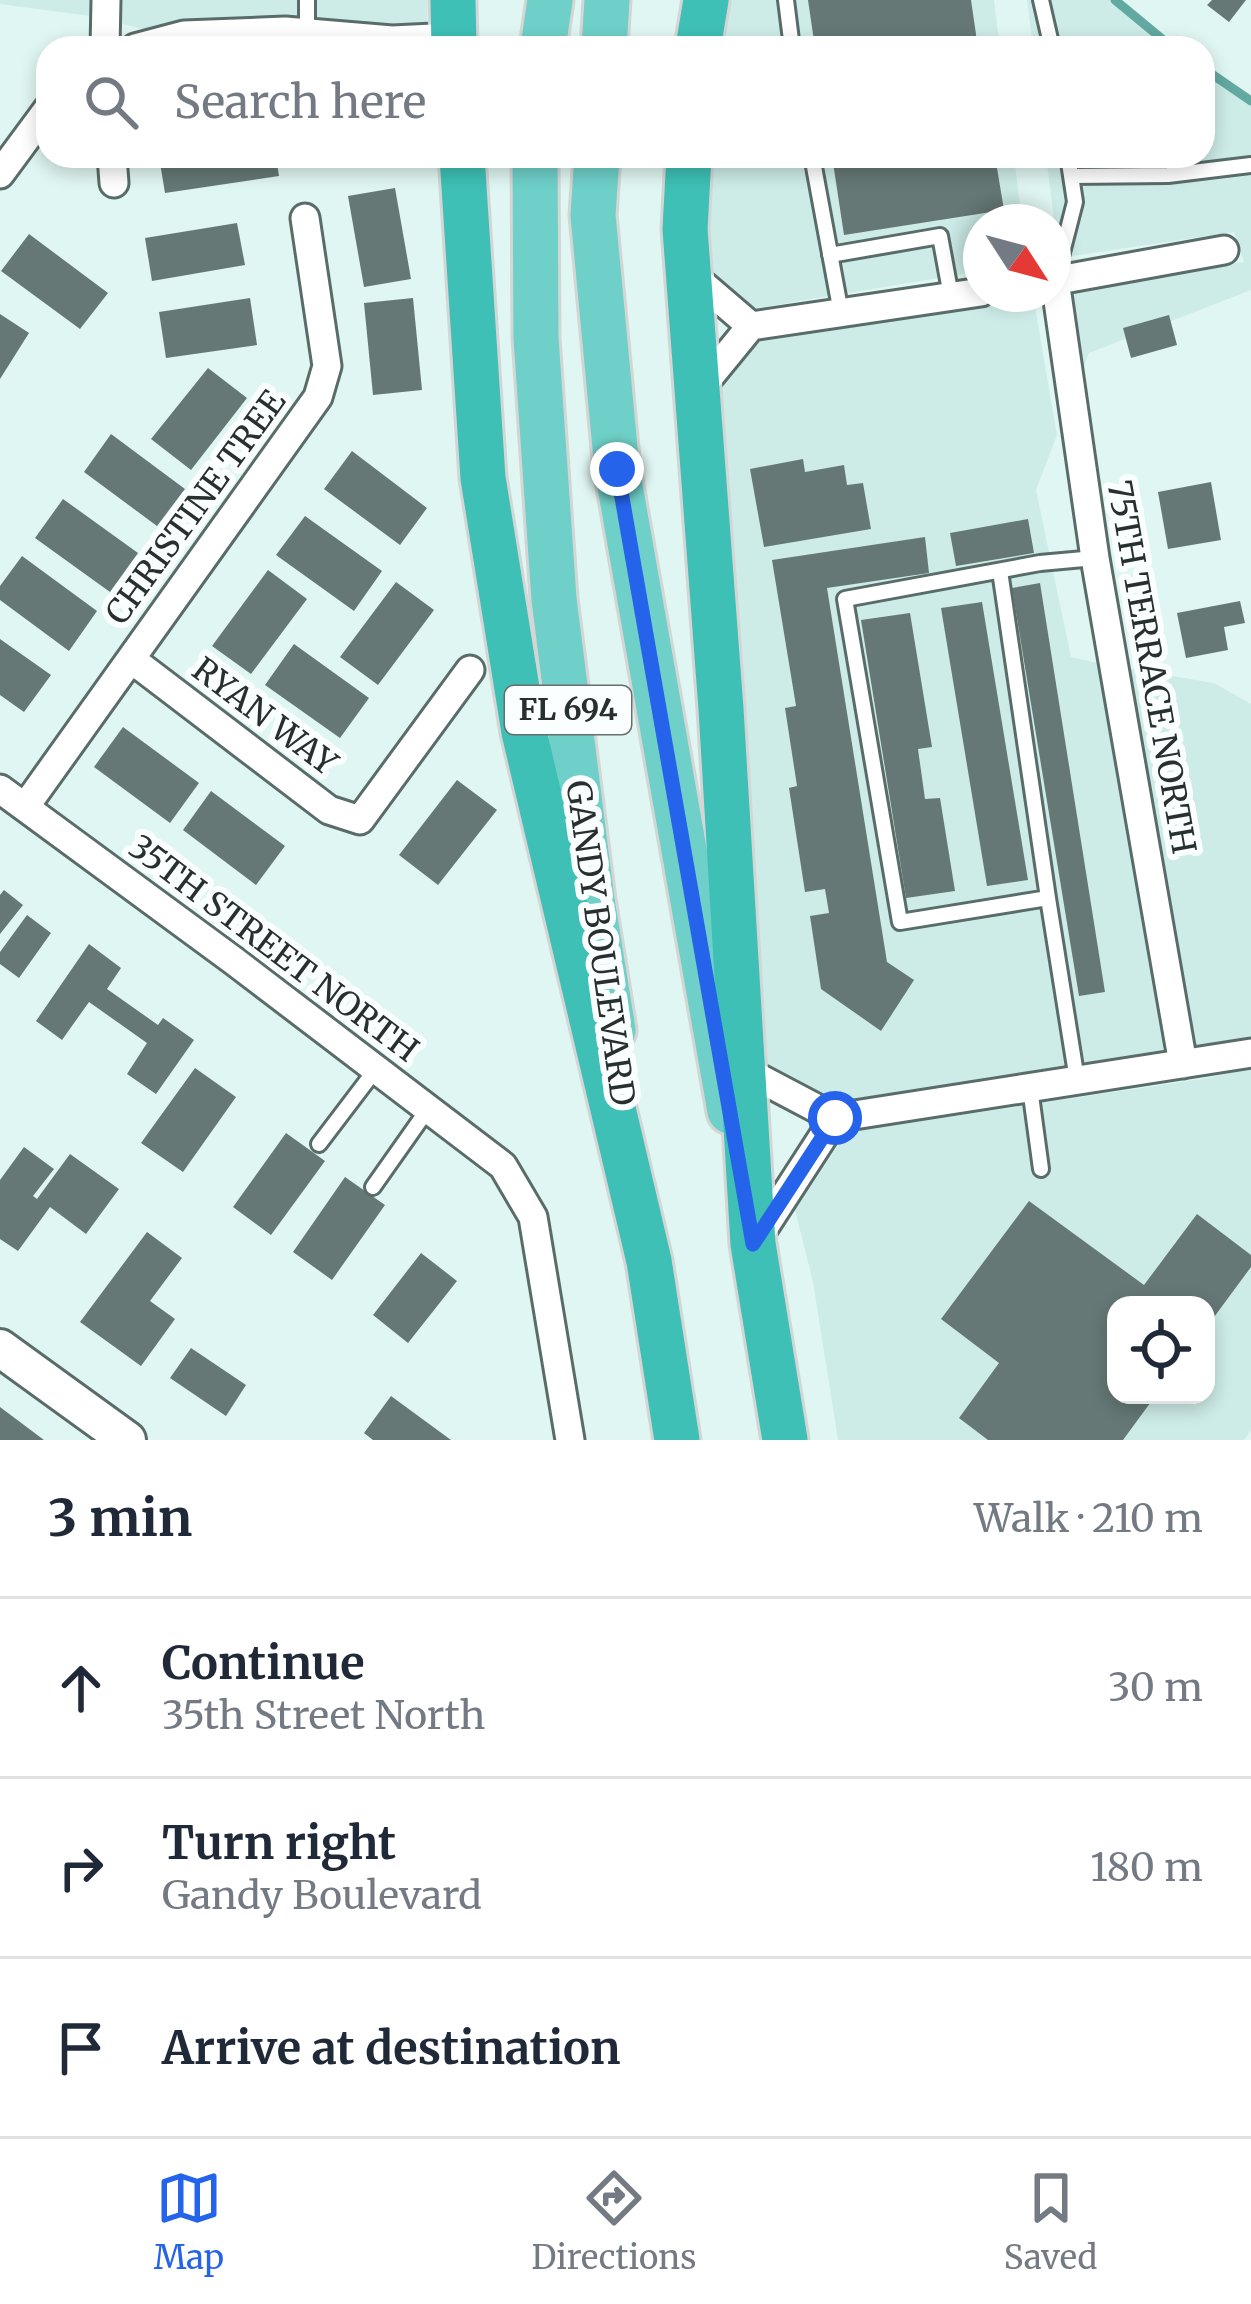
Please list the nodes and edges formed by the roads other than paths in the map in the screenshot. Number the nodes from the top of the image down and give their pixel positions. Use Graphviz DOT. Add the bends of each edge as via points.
graph roads {
  1 [pos="106,0"];
  2 [pos="307,0"];
  3 [pos="550,0"];
  4 [pos="607,0"];
  5 [pos="706,0"];
  6 [pos="786,0"];
  7 [pos="1041,0"];
  8 [pos="454,28"];
  9 [pos="307,33"];
  10 [pos="105,36"];
  11 [pos="180,36"];
  12 [pos="343,36"];
  13 [pos="413,36"];
  14 [pos="545,36"];
  15 [pos="605,36"];
  16 [pos="700,36"];
  17 [pos="790,36"];
  18 [pos="1049,36"];
  19 [pos="36,124"];
  20 [pos="1251,164"];
  21 [pos="2,168"];
  22 [pos="463,168"];
  23 [pos="535,168"];
  24 [pos="595,168"];
  25 [pos="688,168"];
  26 [pos="814,168"];
  27 [pos="1070,168"];
  28 [pos="1071,176"];
  29 [pos="1071,217"];
  30 [pos="305,218"];
  31 [pos="1224,250"];
  32 [pos="830,255"];
  33 [pos="688,272"];
  34 [pos="1071,278"];
  35 [pos="963,294"];
  36 [pos="951,296"];
  37 [pos="1059,312"];
  38 [pos="841,313"];
  39 [pos="751,326"];
  40 [pos="697,392"];
  41 [pos="1095,558"];
  42 [pos="1000,571"];
  43 [pos="131,659"];
  44 [pos="470,670"];
  45 [pos="0,789"];
  46 [pos="25,807"];
  47 [pos="1048,898"];
  48 [pos="1251,1053"];
  49 [pos="1183,1064"];
  50 [pos="376,1069"];
  51 [pos="742,1069"];
  52 [pos="1077,1080"];
  53 [pos="1030,1088"];
  54 [pos="428,1109"];
  55 [pos="835,1118"];
  56 [pos="319,1144"];
  57 [pos="1041,1169"];
  58 [pos="373,1186"];
  59 [pos="753,1244"];
  60 [pos="649,1261"];
  61 [pos="0,1348"];
  62 [pos="666,1373"];
  63 [pos="127,1440"];
  64 [pos="570,1440"];
  65 [pos="676,1440"];
  66 [pos="703,1440"];
  67 [pos="785,1440"];
  1 -- 10 [label="street"];
  2 -- 9 [label="lane"];
  3 -- 14 [label="main road"];
  4 -- 15 [label="main road"];
  5 -- 16 [label="highway"];
  6 -- 17 [label="lane"];
  7 -- 18 [label="lane"];
  8 -- 13 [label="street"];
  9 -- 11 [label="street"];
  9 -- 12 [label="street"];
  19 -- 21 [label="street"];
  20 -- 28 [label="lane"];
  22 -- 60 [label="highway" via="483,478 524,732"];
  23 -- 60 [label="main road, GANDY BOULEVARD / FL 694" via="536,338 554,599"];
  24 -- 59 [label="main road, FL 694" via="592,214 617,469"];
  25 -- 33 [label="highway"];
  26 -- 32 [label="lane"];
  27 -- 28 [label="lane"];
  28 -- 29 [label="lane"];
  30 -- 43 [label="street, CHRISTINE TREE" via="327,366 318,397"];
  31 -- 34 [label="street"];
  32 -- 36 [label="lane" via="940,236"];
  32 -- 38 [label="lane"];
  33 -- 39 [label="street"];
  33 -- 40 [label="highway"];
  35 -- 36 [label="street"];
  36 -- 38 [label="street"];
  37 -- 41 [label="street, 75TH TERRACE NORTH"];
  38 -- 39 [label="street"];
  39 -- 40 [label="street"];
  40 -- 51 [label="highway"];
  41 -- 42 [label="lane"];
  41 -- 49 [label="street, 75TH TERRACE NORTH"];
  42 -- 47 [label="lane"];
  42 -- 47 [label="lane" via="845,599 900,922"];
  43 -- 44 [label="street, RYAN WAY" via="328,809 360,820"];
  43 -- 46 [label="street, CHRISTINE TREE"];
  45 -- 46 [label="street, 35TH STREET NORTH"];
  46 -- 50 [label="street, 35TH STREET NORTH"];
  47 -- 52 [label="lane"];
  48 -- 49 [label="street"];
  49 -- 52 [label="street"];
  50 -- 54 [label="street, 35TH STREET NORTH"];
  50 -- 56 [label="lane"];
  51 -- 55 [label="street"];
  51 -- 59 [label="highway"];
  52 -- 53 [label="street"];
  53 -- 55 [label="street"];
  53 -- 57 [label="lane"];
  54 -- 58 [label="lane"];
  54 -- 64 [label="street, 35TH STREET NORTH" via="503,1166 533,1217"];
  55 -- 59 [label="street"];
  59 -- 67 [label="highway, FL 694"];
  60 -- 62 [label="highway, GANDY BOULEVARD / FL 694"];
  61 -- 63 [label="street"];
  62 -- 65 [label="highway, GANDY BOULEVARD / FL 694"];
  62 -- 66 [label="highway"];
}
